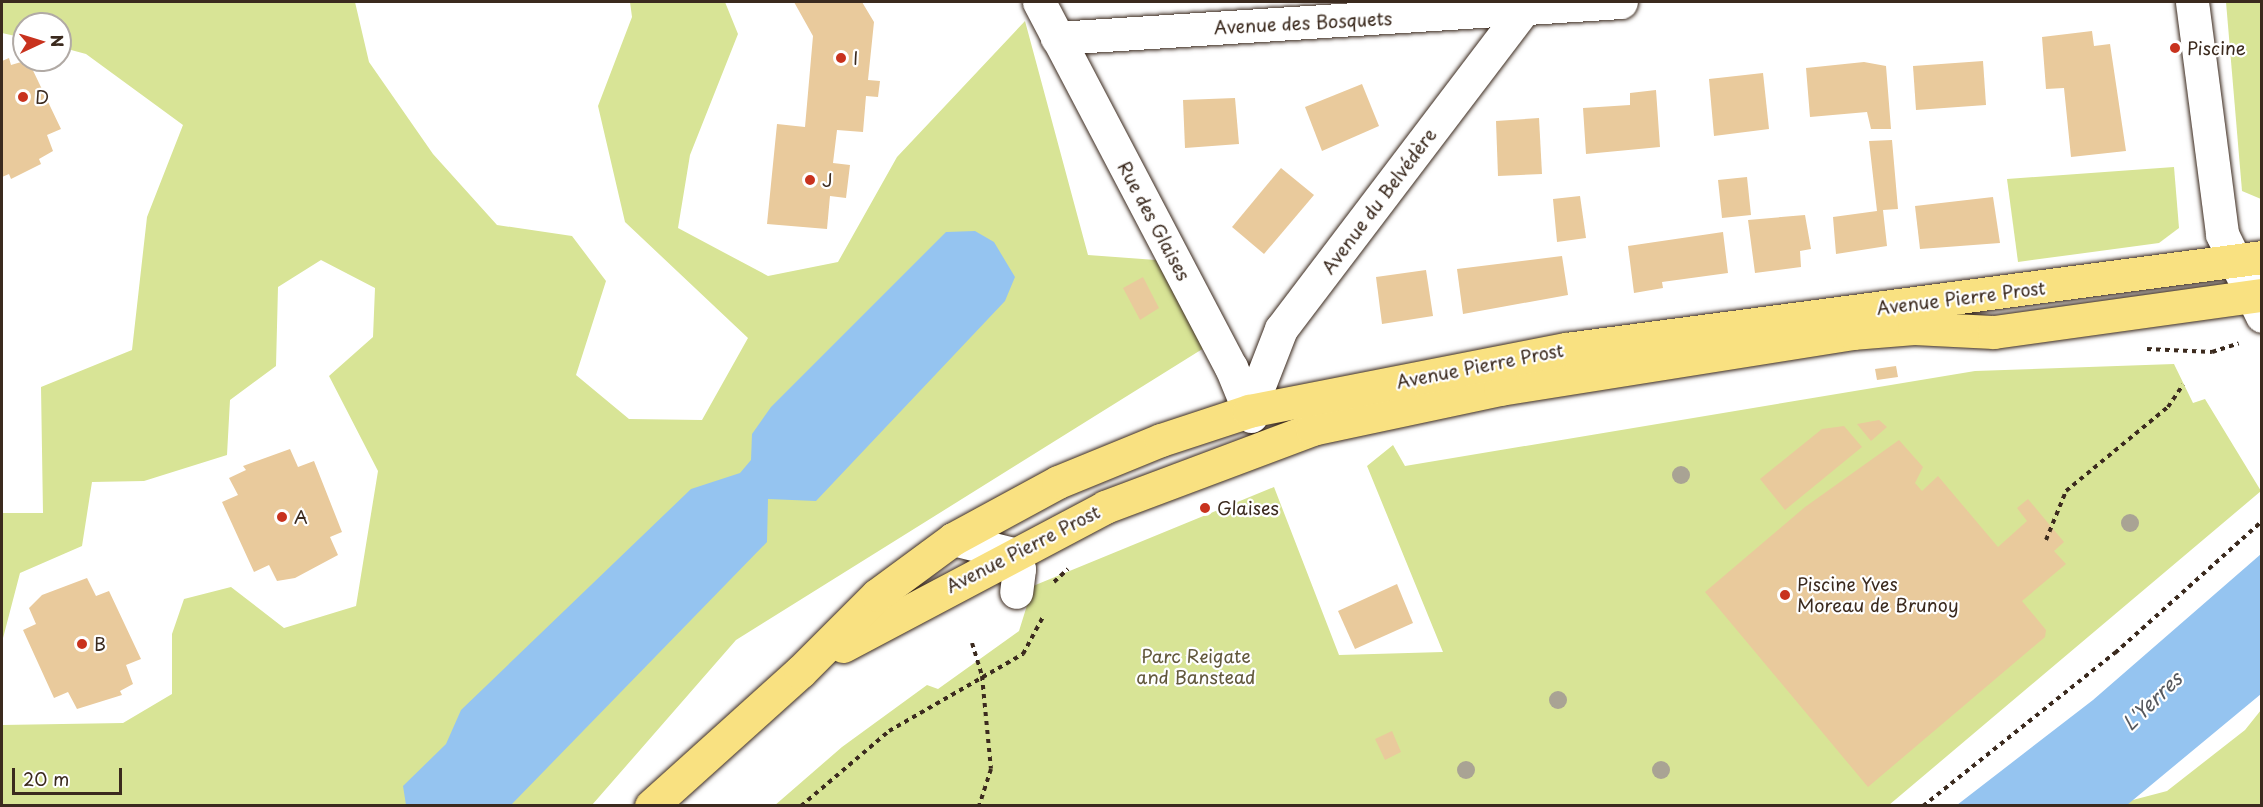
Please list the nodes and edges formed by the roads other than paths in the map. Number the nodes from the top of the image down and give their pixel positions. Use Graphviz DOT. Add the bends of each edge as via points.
graph roads {
  1 [pos="1039,2"];
  2 [pos="1621,2"];
  3 [pos="2192,2"];
  4 [pos="1526,5"];
  5 [pos="1058,38"];
  6 [pos="2248,259"];
  7 [pos="2258,303"];
  8 [pos="1249,411"];
  9 [pos="1263,444"];
  10 [pos="953,539"];
  11 [pos="1013,554"];
  12 [pos="1016,592"];
  13 [pos="800,672"];
  14 [pos="651,806"];
  1 -- 5 [label="street, Rue des Glaises"];
  2 -- 4 [label="street, Avenue des Bosquets"];
  3 -- 6 [label="street" via="2210,177 2222,234"];
  4 -- 5 [label="street, Avenue des Bosquets"];
  4 -- 8 [label="street, Avenue du Belvédère" via="1281,330"];
  5 -- 8 [label="street, Rue des Glaises" via="1231,367"];
  6 -- 7 [label="street"];
  6 -- 8 [label="main road, Avenue Pierre Prost" via="1566,349"];
  7 -- 9 [label="main road, Avenue Pierre Prost" via="1994,332 1914,328 1852,333 1500,389"];
  8 -- 9 [label="street, Rue des Glaises"];
  8 -- 10 [label="main road, Avenue Pierre Prost" via="1058,482"];
  9 -- 11 [label="main road, Avenue Pierre Prost" via="1105,507"];
  10 -- 11 [label="street"];
  10 -- 13 [label="main road, Avenue Pierre Prost" via="877,595"];
  11 -- 12 [label="street" via="1019,569"];
  11 -- 13 [label="main road, Avenue Pierre Prost"];
  13 -- 14 [label="main road, Avenue Pierre Prost"];
}
